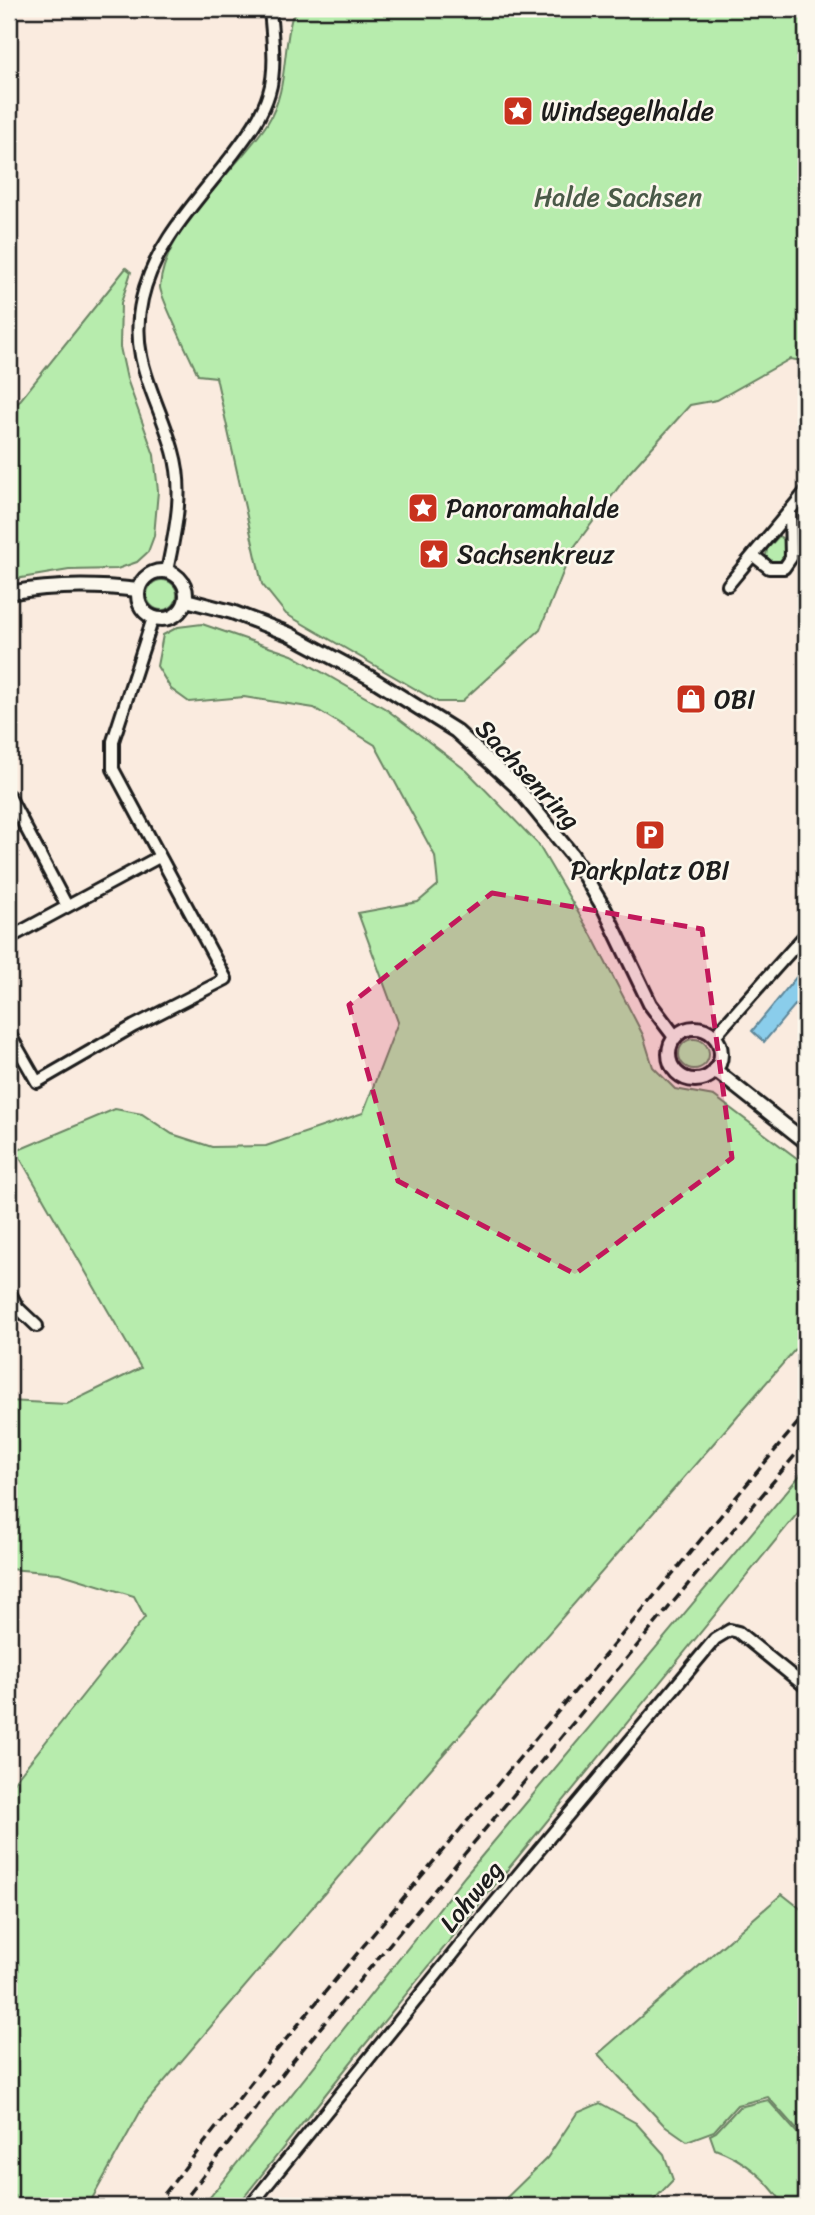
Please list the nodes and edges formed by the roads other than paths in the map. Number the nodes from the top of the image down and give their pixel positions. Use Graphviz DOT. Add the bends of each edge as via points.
graph roads {
  1 [pos="271,9"];
  2 [pos="806,491"];
  3 [pos="790,510"];
  4 [pos="754,556"];
  5 [pos="167,571"];
  6 [pos="728,585"];
  7 [pos="138,590"];
  8 [pos="9,593"];
  9 [pos="186,600"];
  10 [pos="153,618"];
  11 [pos="9,796"];
  12 [pos="159,857"];
  13 [pos="67,906"];
  14 [pos="806,934"];
  15 [pos="9,938"];
  16 [pos="9,1033"];
  17 [pos="676,1037"];
  18 [pos="713,1037"];
  19 [pos="715,1070"];
  20 [pos="806,1142"];
  21 [pos="9,1291"];
  22 [pos="37,1326"];
  23 [pos="806,1687"];
  24 [pos="250,2206"];
  1 -- 5 [label="street" via="272,74 259,118 162,248 139,309 141,360 174,452 178,480 179,512"];
  2 -- 3 [label="street"];
  3 -- 4 [label="street"];
  3 -- 4 [label="street" via="792,558 788,564 769,568"];
  4 -- 6 [label="street"];
  5 -- 7 [label="street" via="149,575"];
  5 -- 9 [label="street" via="183,582"];
  7 -- 8 [label="street" via="56,586"];
  7 -- 10 [label="street" via="140,605"];
  9 -- 10 [label="street" via="172,617"];
  9 -- 17 [label="street, Sachsenring" via="289,634 456,731 515,785 572,855 605,910 650,1004"];
  10 -- 12 [label="street" via="112,755 114,769"];
  11 -- 13 [label="street"];
  12 -- 13 [label="street"];
  12 -- 16 [label="street" via="226,979 37,1082"];
  13 -- 15 [label="street"];
  14 -- 18 [label="street"];
  17 -- 18 [label="street" via="694,1029"];
  17 -- 19 [label="street" via="669,1056 678,1074 697,1080"];
  18 -- 19 [label="street" via="720,1053"];
  19 -- 20 [label="street"];
  21 -- 22 [label="street" via="18,1308"];
  23 -- 24 [label="street, Lohweg" via="738,1632 730,1630 715,1639 474,1927"];
}
